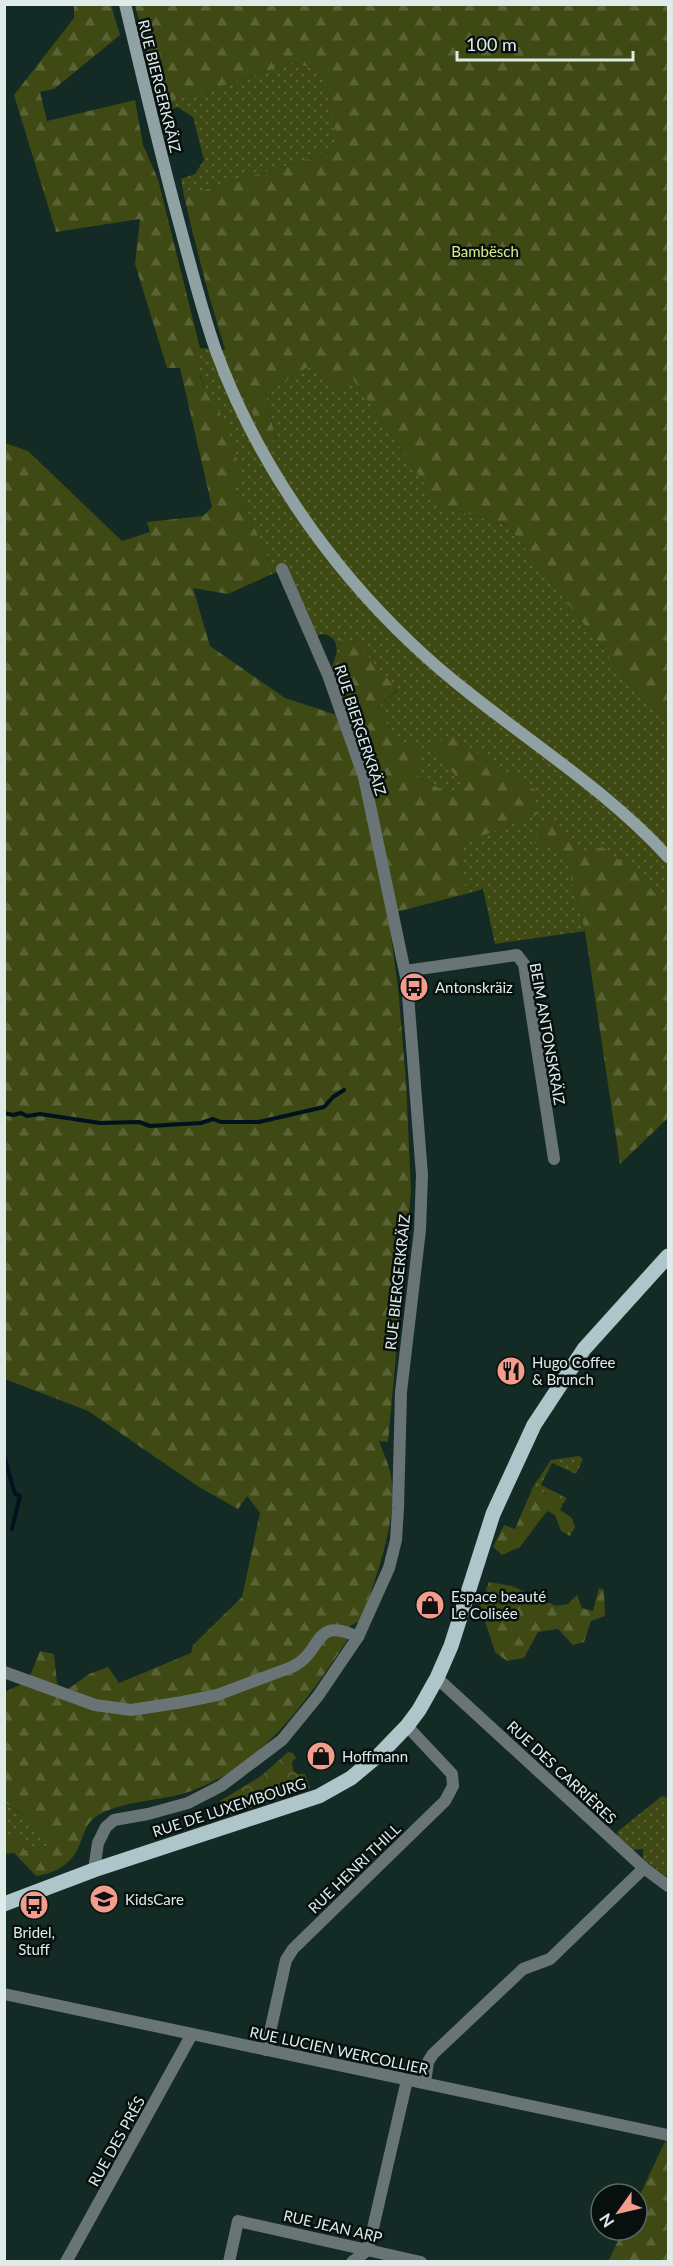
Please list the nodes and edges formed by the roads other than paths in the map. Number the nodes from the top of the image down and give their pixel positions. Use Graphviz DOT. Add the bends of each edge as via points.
graph roads {
  1 [pos="124,4"];
  2 [pos="282,570"];
  3 [pos="669,857"];
  4 [pos="405,971"];
  5 [pos="554,1159"];
  6 [pos="669,1256"];
  7 [pos="358,1637"];
  8 [pos="4,1672"];
  9 [pos="437,1678"];
  10 [pos="407,1726"];
  11 [pos="644,1868"];
  12 [pos="94,1870"];
  13 [pos="669,1886"];
  14 [pos="4,1904"];
  15 [pos="4,1994"];
  16 [pos="192,2034"];
  17 [pos="266,2050"];
  18 [pos="407,2080"];
  19 [pos="424,2083"];
  20 [pos="668,2135"];
  21 [pos="368,2250"];
  22 [pos="66,2262"];
  23 [pos="228,2262"];
  24 [pos="352,2262"];
  25 [pos="375,2262"];
  26 [pos="421,2262"];
  1 -- 3 [label="main road, RUE BIERGERKRÄIZ" via="201,306 236,398 265,455 321,542 384,616 440,670 583,779 642,828"];
  2 -- 4 [label="street, RUE BIERGERKRÄIZ" via="328,675 364,777"];
  4 -- 5 [label="street, BEIM ANTONSKRÄIZ" via="517,955 524,964"];
  4 -- 7 [label="street, RUE BIERGERKRÄIZ" via="422,1175 420,1230 400,1392 396,1540 389,1568"];
  6 -- 9 [label="main road, RUE DE LUXEMBOURG" via="584,1349 534,1425 493,1514"];
  7 -- 8 [label="street" via="332,1629 292,1667 217,1695 131,1710 95,1705"];
  7 -- 12 [label="street, RUE BIERGERKRÄIZ" via="282,1740 221,1786 188,1803 114,1820 98,1843"];
  9 -- 10 [label="main road, RUE DE LUXEMBOURG"];
  9 -- 11 [label="street, RUE DES CARRIÈRES"];
  10 -- 12 [label="main road, RUE DE LUXEMBOURG" via="351,1778 319,1796"];
  10 -- 17 [label="street, RUE HENRI THILL" via="452,1774 453,1786 445,1801 293,1949 286,1960"];
  11 -- 13 [label="street, RUE DES CARRIÈRES"];
  11 -- 19 [label="street" via="550,1959 523,1969 433,2054"];
  12 -- 14 [label="main road, RUE DE LUXEMBOURG"];
  15 -- 16 [label="street, RUE LUCIEN WERCOLLIER"];
  16 -- 17 [label="street, RUE LUCIEN WERCOLLIER"];
  16 -- 22 [label="street, RUE DES PRÉS"];
  17 -- 18 [label="street, RUE LUCIEN WERCOLLIER"];
  18 -- 19 [label="street, RUE LUCIEN WERCOLLIER"];
  18 -- 21 [label="street"];
  19 -- 20 [label="street, RUE LUCIEN WERCOLLIER"];
  21 -- 23 [label="street, RUE JEAN ARP" via="238,2221"];
  21 -- 24 [label="street"];
  21 -- 25 [label="street"];
  21 -- 26 [label="street, RUE JEAN ARP"];
}
